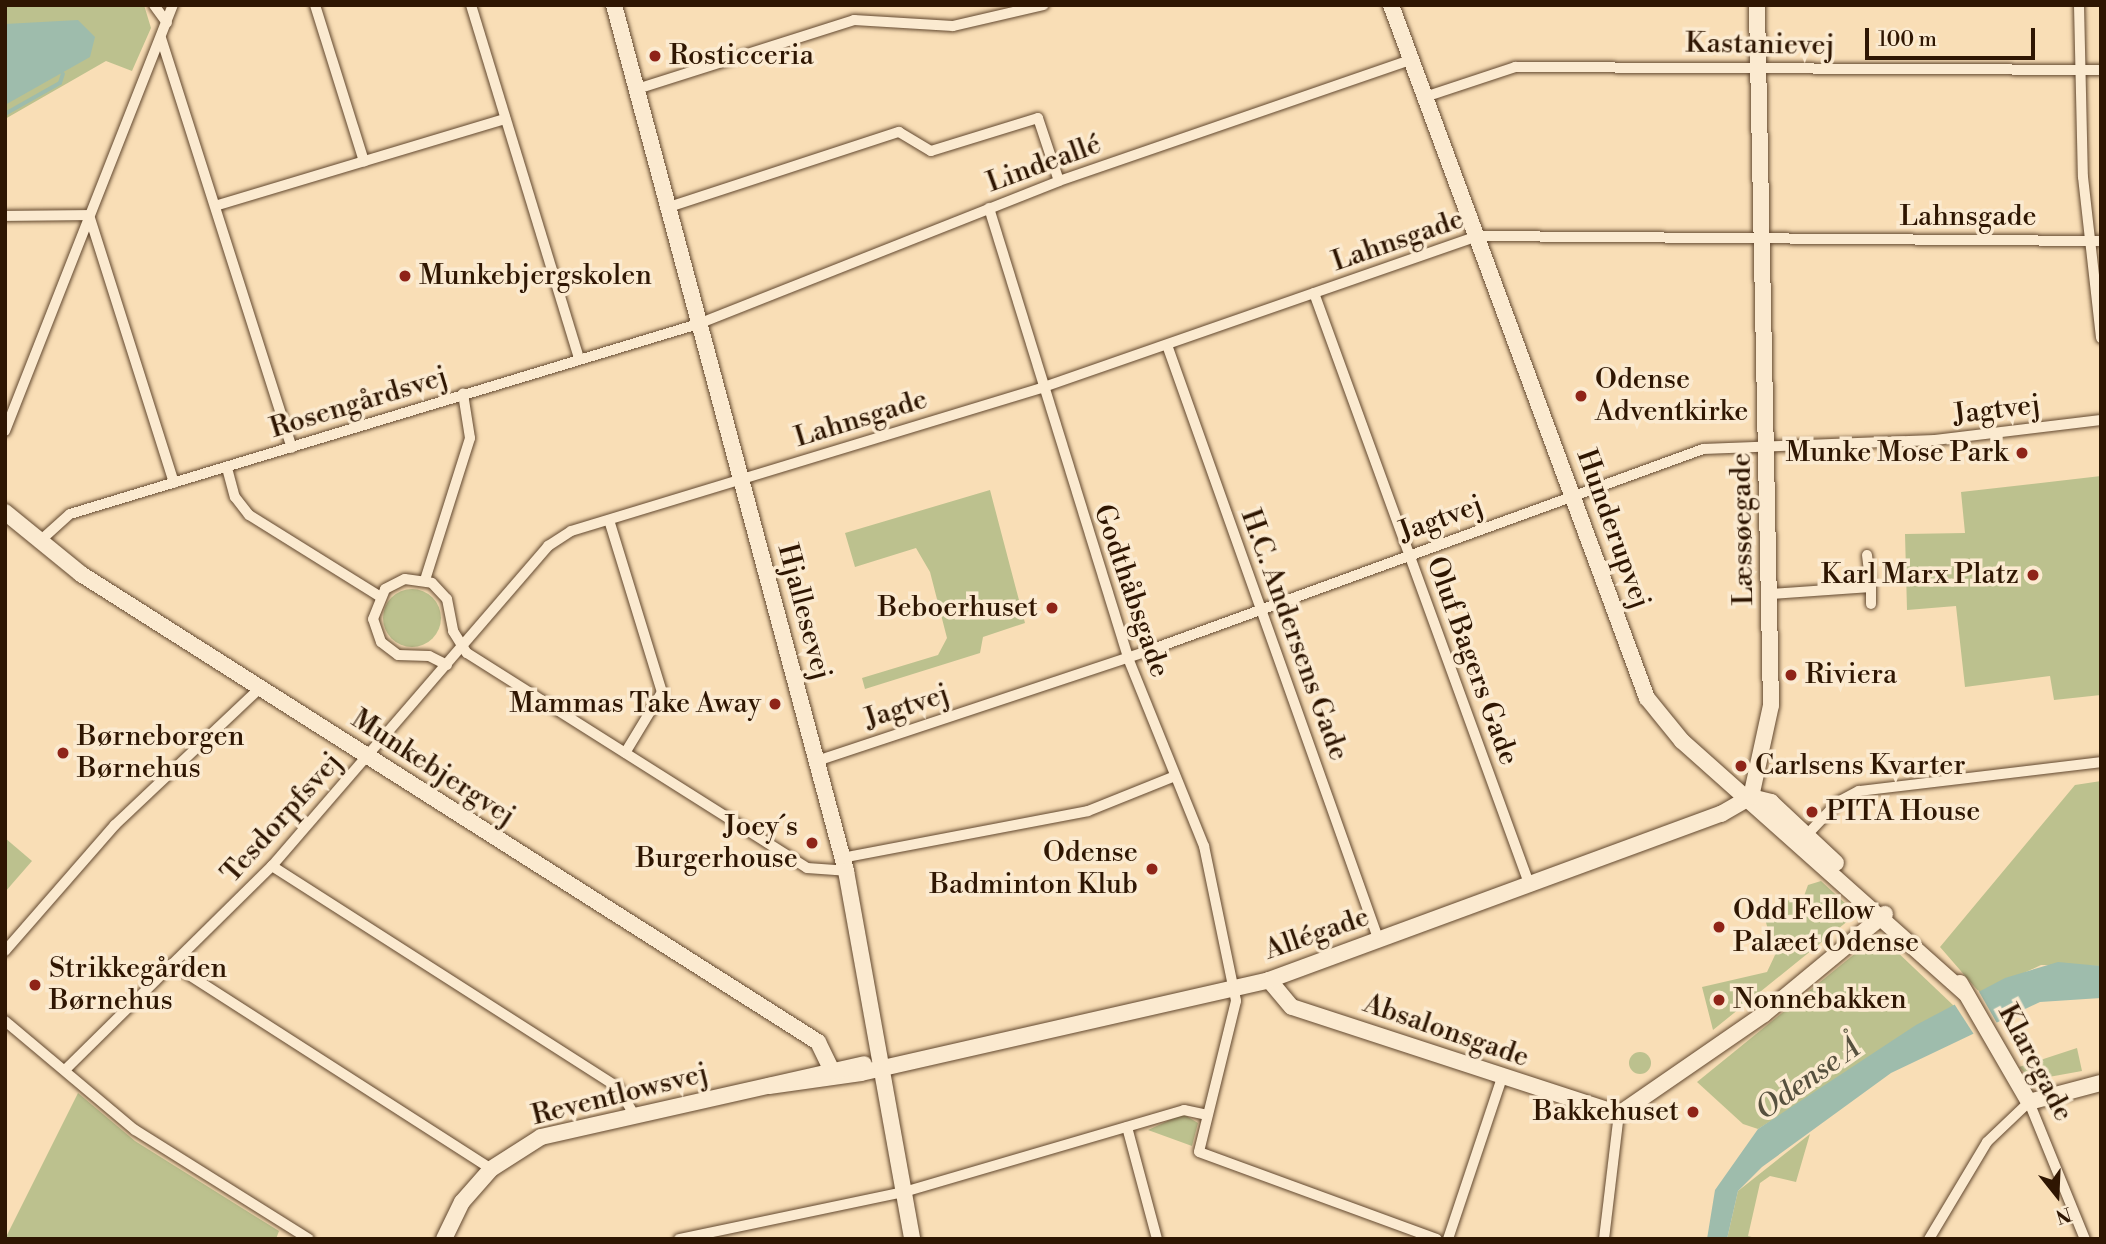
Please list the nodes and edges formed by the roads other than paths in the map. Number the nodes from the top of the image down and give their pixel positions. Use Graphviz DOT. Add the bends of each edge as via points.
graph roads {
  1 [pos="154,5"];
  2 [pos="173,5"];
  3 [pos="316,5"];
  4 [pos="471,5"];
  5 [pos="614,5"];
  6 [pos="1044,5"];
  7 [pos="1391,5"];
  8 [pos="1757,5"];
  9 [pos="2079,5"];
  10 [pos="167,23"];
  11 [pos="161,38"];
  12 [pos="1410,60"];
  13 [pos="1756,67"];
  14 [pos="2080,71"];
  15 [pos="2101,71"];
  16 [pos="637,89"];
  17 [pos="1425,97"];
  18 [pos="505,119"];
  19 [pos="364,161"];
  20 [pos="1059,181"];
  21 [pos="218,205"];
  22 [pos="669,207"];
  23 [pos="989,208"];
  24 [pos="89,215"];
  25 [pos="5,216"];
  26 [pos="1477,236"];
  27 [pos="1761,239"];
  28 [pos="2095,241"];
  29 [pos="1314,293"];
  30 [pos="698,324"];
  31 [pos="2101,338"];
  32 [pos="1167,345"];
  33 [pos="579,359"];
  34 [pos="1041,388"];
  35 [pos="463,394"];
  36 [pos="2101,421"];
  37 [pos="5,432"];
  38 [pos="1768,446"];
  39 [pos="292,448"];
  40 [pos="227,468"];
  41 [pos="740,480"];
  42 [pos="174,483"];
  43 [pos="1573,496"];
  44 [pos="5,512"];
  45 [pos="609,520"];
  46 [pos="41,540"];
  47 [pos="1409,555"];
  48 [pos="1867,555"];
  49 [pos="425,580"];
  50 [pos="1871,587"];
  51 [pos="1771,594"];
  52 [pos="379,596"];
  53 [pos="1871,604"];
  54 [pos="1260,610"];
  55 [pos="464,646"];
  56 [pos="1128,658"];
  57 [pos="447,665"];
  58 [pos="259,689"];
  59 [pos="625,753"];
  60 [pos="368,756"];
  61 [pos="817,761"];
  62 [pos="2101,762"];
  63 [pos="1175,776"];
  64 [pos="1751,797"];
  65 [pos="1802,840"];
  66 [pos="844,864"];
  67 [pos="272,866"];
  68 [pos="1530,886"];
  69 [pos="1883,916"];
  70 [pos="1379,941"];
  71 [pos="5,951"];
  72 [pos="172,964"];
  73 [pos="1269,980"];
  74 [pos="1233,987"];
  75 [pos="1965,993"];
  76 [pos="5,1021"];
  77 [pos="883,1065"];
  78 [pos="830,1067"];
  79 [pos="65,1070"];
  80 [pos="1502,1078"];
  81 [pos="2101,1083"];
  82 [pos="769,1086"];
  83 [pos="2029,1102"];
  84 [pos="1619,1114"];
  85 [pos="634,1115"];
  86 [pos="1207,1115"];
  87 [pos="1127,1127"];
  88 [pos="491,1169"];
  89 [pos="904,1192"];
  90 [pos="309,1239"];
  91 [pos="444,1239"];
  92 [pos="679,1239"];
  93 [pos="912,1239"];
  94 [pos="1157,1239"];
  95 [pos="1437,1239"];
  96 [pos="1448,1239"];
  97 [pos="1604,1239"];
  98 [pos="1929,1239"];
  99 [pos="2085,1239"];
  1 -- 10 [label="street"];
  2 -- 10 [label="street"];
  3 -- 19 [label="street"];
  4 -- 18 [label="street"];
  5 -- 16 [label="street, Hjallesevej"];
  6 -- 16 [label="street" via="953,26 854,20"];
  7 -- 12 [label="street, Hunderupvej"];
  8 -- 13 [label="street, Læssøegade"];
  9 -- 14 [label="street"];
  10 -- 11 [label="street"];
  11 -- 21 [label="street"];
  11 -- 24 [label="street"];
  12 -- 17 [label="street, Hunderupvej"];
  12 -- 20 [label="street, Lindeallé"];
  13 -- 14 [label="street, Kastanievej"];
  13 -- 17 [label="street, Kastanievej" via="1515,67"];
  13 -- 27 [label="street, Læssøegade"];
  14 -- 15 [label="street, Kastanievej"];
  14 -- 28 [label="street"];
  16 -- 22 [label="street, Hjallesevej"];
  17 -- 26 [label="street, Hunderupvej"];
  18 -- 19 [label="street"];
  18 -- 33 [label="street"];
  19 -- 21 [label="street"];
  20 -- 22 [label="street" via="1038,118 931,151 899,132"];
  20 -- 23 [label="street, Lindeallé"];
  21 -- 39 [label="street"];
  22 -- 30 [label="street, Hjallesevej"];
  23 -- 30 [label="street, Lindeallé"];
  23 -- 34 [label="street, Godthåbsgade"];
  24 -- 25 [label="street"];
  24 -- 37 [label="street"];
  24 -- 42 [label="street"];
  26 -- 27 [label="street, Lahnsgade"];
  26 -- 29 [label="street, Lahnsgade"];
  26 -- 43 [label="street, Hunderupvej"];
  27 -- 28 [label="street, Lahnsgade"];
  27 -- 38 [label="street, Læssøegade"];
  28 -- 31 [label="street"];
  29 -- 32 [label="street, Lahnsgade"];
  29 -- 47 [label="street, Oluf Bagers Gade"];
  30 -- 33 [label="street, Rosengårdsvej"];
  30 -- 41 [label="street, Hjallesevej"];
  32 -- 34 [label="street, Lahnsgade"];
  32 -- 54 [label="street, H.C. Andersens Gade"];
  33 -- 35 [label="street, Rosengårdsvej"];
  34 -- 41 [label="street, Lahnsgade"];
  34 -- 56 [label="street, Godthåbsgade"];
  35 -- 39 [label="street, Rosengårdsvej"];
  35 -- 49 [label="street" via="470,438"];
  36 -- 38 [label="street, Jagtvej" via="1935,440"];
  38 -- 43 [label="street, Jagtvej" via="1703,449"];
  38 -- 51 [label="street, Læssøegade"];
  39 -- 40 [label="street, Rosengårdsvej"];
  40 -- 42 [label="street, Rosengårdsvej"];
  40 -- 52 [label="street" via="235,497 249,515"];
  41 -- 45 [label="street, Tesdorpfsvej"];
  41 -- 61 [label="street, Hjallesevej"];
  42 -- 46 [label="street, Rosengårdsvej" via="70,514"];
  43 -- 47 [label="street, Jagtvej"];
  43 -- 64 [label="street, Hunderupvej" via="1647,698 1673,732"];
  44 -- 46 [label="street, Munkebjergvej"];
  45 -- 55 [label="street, Tesdorpfsvej" via="571,531 548,546"];
  45 -- 59 [label="street" via="662,692"];
  46 -- 58 [label="street, Munkebjergvej" via="81,574"];
  47 -- 54 [label="street, Jagtvej"];
  47 -- 68 [label="street, Oluf Bagers Gade"];
  48 -- 50 [label="street"];
  49 -- 52 [label="street" via="405,579"];
  49 -- 55 [label="street" via="447,598 453,631"];
  50 -- 51 [label="street"];
  50 -- 53 [label="street"];
  51 -- 64 [label="street, Læssøegade" via="1771,705"];
  52 -- 57 [label="street" via="373,619 386,647"];
  54 -- 56 [label="street, Jagtvej"];
  54 -- 70 [label="street, H.C. Andersens Gade"];
  55 -- 57 [label="street, Tesdorpfsvej"];
  55 -- 59 [label="street"];
  56 -- 61 [label="street, Jagtvej"];
  56 -- 63 [label="street, Godthåbsgade"];
  57 -- 60 [label="street, Tesdorpfsvej"];
  58 -- 60 [label="street, Munkebjergvej"];
  58 -- 71 [label="street" via="115,825"];
  59 -- 66 [label="street" via="807,869"];
  60 -- 67 [label="street, Tesdorpfsvej"];
  60 -- 78 [label="street, Munkebjergvej" via="818,1042"];
  61 -- 66 [label="street, Hjallesevej"];
  62 -- 65 [label="street" via="1859,791 1839,802"];
  63 -- 66 [label="street" via="1088,811"];
  63 -- 74 [label="street, Godthåbsgade" via="1204,846"];
  64 -- 65 [label="street, Hunderupvej"];
  64 -- 68 [label="street, Allégade"];
  65 -- 69 [label="street, Hunderupvej"];
  66 -- 77 [label="street, Hjallesevej"];
  67 -- 72 [label="street, Tesdorpfsvej"];
  67 -- 85 [label="street" via="618,1087"];
  68 -- 70 [label="street, Allégade"];
  69 -- 75 [label="street, Hunderupvej"];
  69 -- 84 [label="street" via="1764,1014"];
  70 -- 73 [label="street, Allégade"];
  72 -- 79 [label="street, Tesdorpfsvej"];
  72 -- 88 [label="street"];
  73 -- 74 [label="street, Allégade"];
  73 -- 80 [label="street, Absalonsgade" via="1292,1007"];
  74 -- 77 [label="street, Allégade"];
  74 -- 86 [label="street, Godthåbsgade" via="1236,1000"];
  75 -- 83 [label="street, Klaregade"];
  76 -- 79 [label="street"];
  77 -- 78 [label="street, Reventlowsvej"];
  77 -- 82 [label="street, Reventlowsvej"];
  77 -- 89 [label="street, Hjallesevej"];
  78 -- 82 [label="street, Reventlowsvej"];
  79 -- 90 [label="street" via="135,1130"];
  80 -- 84 [label="street, Absalonsgade"];
  80 -- 96 [label="street"];
  81 -- 83 [label="street"];
  82 -- 85 [label="street, Reventlowsvej"];
  83 -- 98 [label="street" via="1987,1142"];
  83 -- 99 [label="street, Klaregade"];
  84 -- 97 [label="street"];
  85 -- 88 [label="street, Reventlowsvej" via="541,1137"];
  86 -- 87 [label="street" via="1184,1110"];
  86 -- 95 [label="street, Godthåbsgade" via="1199,1152"];
  87 -- 89 [label="street"];
  87 -- 94 [label="street"];
  88 -- 91 [label="street, Reventlowsvej" via="462,1202"];
  89 -- 92 [label="street"];
  89 -- 93 [label="street, Hjallesevej"];
}
